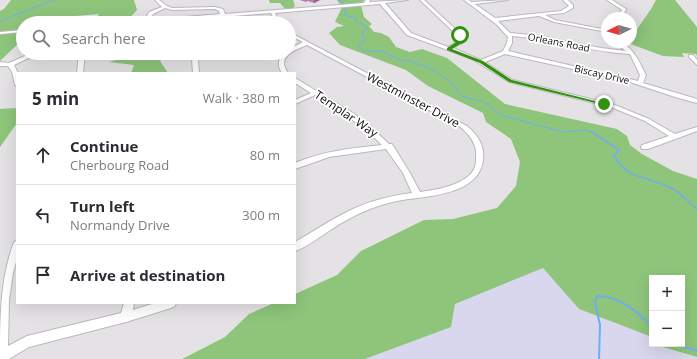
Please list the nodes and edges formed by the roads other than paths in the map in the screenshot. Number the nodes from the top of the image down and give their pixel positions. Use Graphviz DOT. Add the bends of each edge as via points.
graph roads {
  1 [pos="157,0"];
  2 [pos="406,0"];
  3 [pos="422,0"];
  4 [pos="506,0"];
  5 [pos="566,0"];
  6 [pos="609,0"];
  7 [pos="367,2"];
  8 [pos="381,2"];
  9 [pos="469,2"];
  10 [pos="166,7"];
  11 [pos="272,11"];
  12 [pos="622,12"];
  13 [pos="223,15"];
  14 [pos="541,15"];
  15 [pos="150,16"];
  16 [pos="210,16"];
  17 [pos="274,16"];
  18 [pos="493,20"];
  19 [pos="601,30"];
  20 [pos="16,32"];
  21 [pos="0,33"];
  22 [pos="509,34"];
  23 [pos="296,37"];
  24 [pos="306,43"];
  25 [pos="296,48"];
  26 [pos="625,48"];
  27 [pos="448,49"];
  28 [pos="505,52"];
  29 [pos="632,53"];
  30 [pos="691,56"];
  31 [pos="21,60"];
  32 [pos="81,60"];
  33 [pos="194,60"];
  34 [pos="282,60"];
  35 [pos="481,62"];
  36 [pos="0,64"];
  37 [pos="697,64"];
  38 [pos="10,65"];
  39 [pos="16,72"];
  40 [pos="80,72"];
  41 [pos="196,72"];
  42 [pos="285,72"];
  43 [pos="296,81"];
  44 [pos="640,83"];
  45 [pos="315,93"];
  46 [pos="697,101"];
  47 [pos="296,102"];
  48 [pos="697,129"];
  49 [pos="674,137"];
  50 [pos="389,146"];
  51 [pos="644,147"];
  52 [pos="296,166"];
  53 [pos="417,195"];
  54 [pos="296,246"];
  55 [pos="16,247"];
  56 [pos="129,304"];
  57 [pos="168,304"];
  58 [pos="126,317"];
  59 [pos="2,357"];
  1 -- 10 [label="street"];
  2 -- 8 [label="street"];
  3 -- 27 [label="street" via="462,37 460,42"];
  4 -- 9 [label="street"];
  5 -- 14 [label="street" via="571,5 567,10"];
  6 -- 12 [label="street" via="624,10"];
  7 -- 8 [label="street"];
  7 -- 11 [label="street" via="346,6"];
  8 -- 27 [label="street" via="409,34"];
  9 -- 18 [label="street"];
  10 -- 13 [label="street" via="215,8 221,10"];
  10 -- 15 [label="street"];
  11 -- 13 [label="street"];
  11 -- 17 [label="street"];
  13 -- 16 [label="street"];
  14 -- 18 [label="street"];
  14 -- 19 [label="street" via="554,21"];
  18 -- 22 [label="street"];
  20 -- 21 [label="street"];
  22 -- 28 [label="street" via="510,41"];
  22 -- 29 [label="street, Orleans Road"];
  23 -- 24 [label="street, Westminster Drive"];
  24 -- 25 [label="street"];
  24 -- 53 [label="street, Westminster Drive" via="455,121 475,139 481,158 472,176 454,188"];
  26 -- 29 [label="street"];
  27 -- 35 [label="street"];
  28 -- 35 [label="street"];
  28 -- 44 [label="street, Biscay Drive"];
  29 -- 44 [label="street" via="643,75"];
  30 -- 37 [label="street"];
  31 -- 38 [label="street"];
  32 -- 40 [label="street"];
  33 -- 41 [label="street"];
  34 -- 42 [label="street" via="281,64"];
  35 -- 49 [label="street" via="511,81 618,108 646,120"];
  36 -- 38 [label="street"];
  38 -- 39 [label="street"];
  43 -- 45 [label="street, Templar Way"];
  44 -- 46 [label="street, Biscay Drive"];
  45 -- 47 [label="street"];
  45 -- 50 [label="street, Templar Way" via="358,119"];
  48 -- 49 [label="street"];
  49 -- 51 [label="street"];
  50 -- 52 [label="street" via="332,154"];
  50 -- 53 [label="street, Templar Way" via="404,168"];
  53 -- 54 [label="street, Westminster Drive" via="391,199 354,212"];
  55 -- 59 [label="street" via="3,281"];
  56 -- 58 [label="street"];
  57 -- 58 [label="street"];
  58 -- 59 [label="street" via="27,342"];
}
